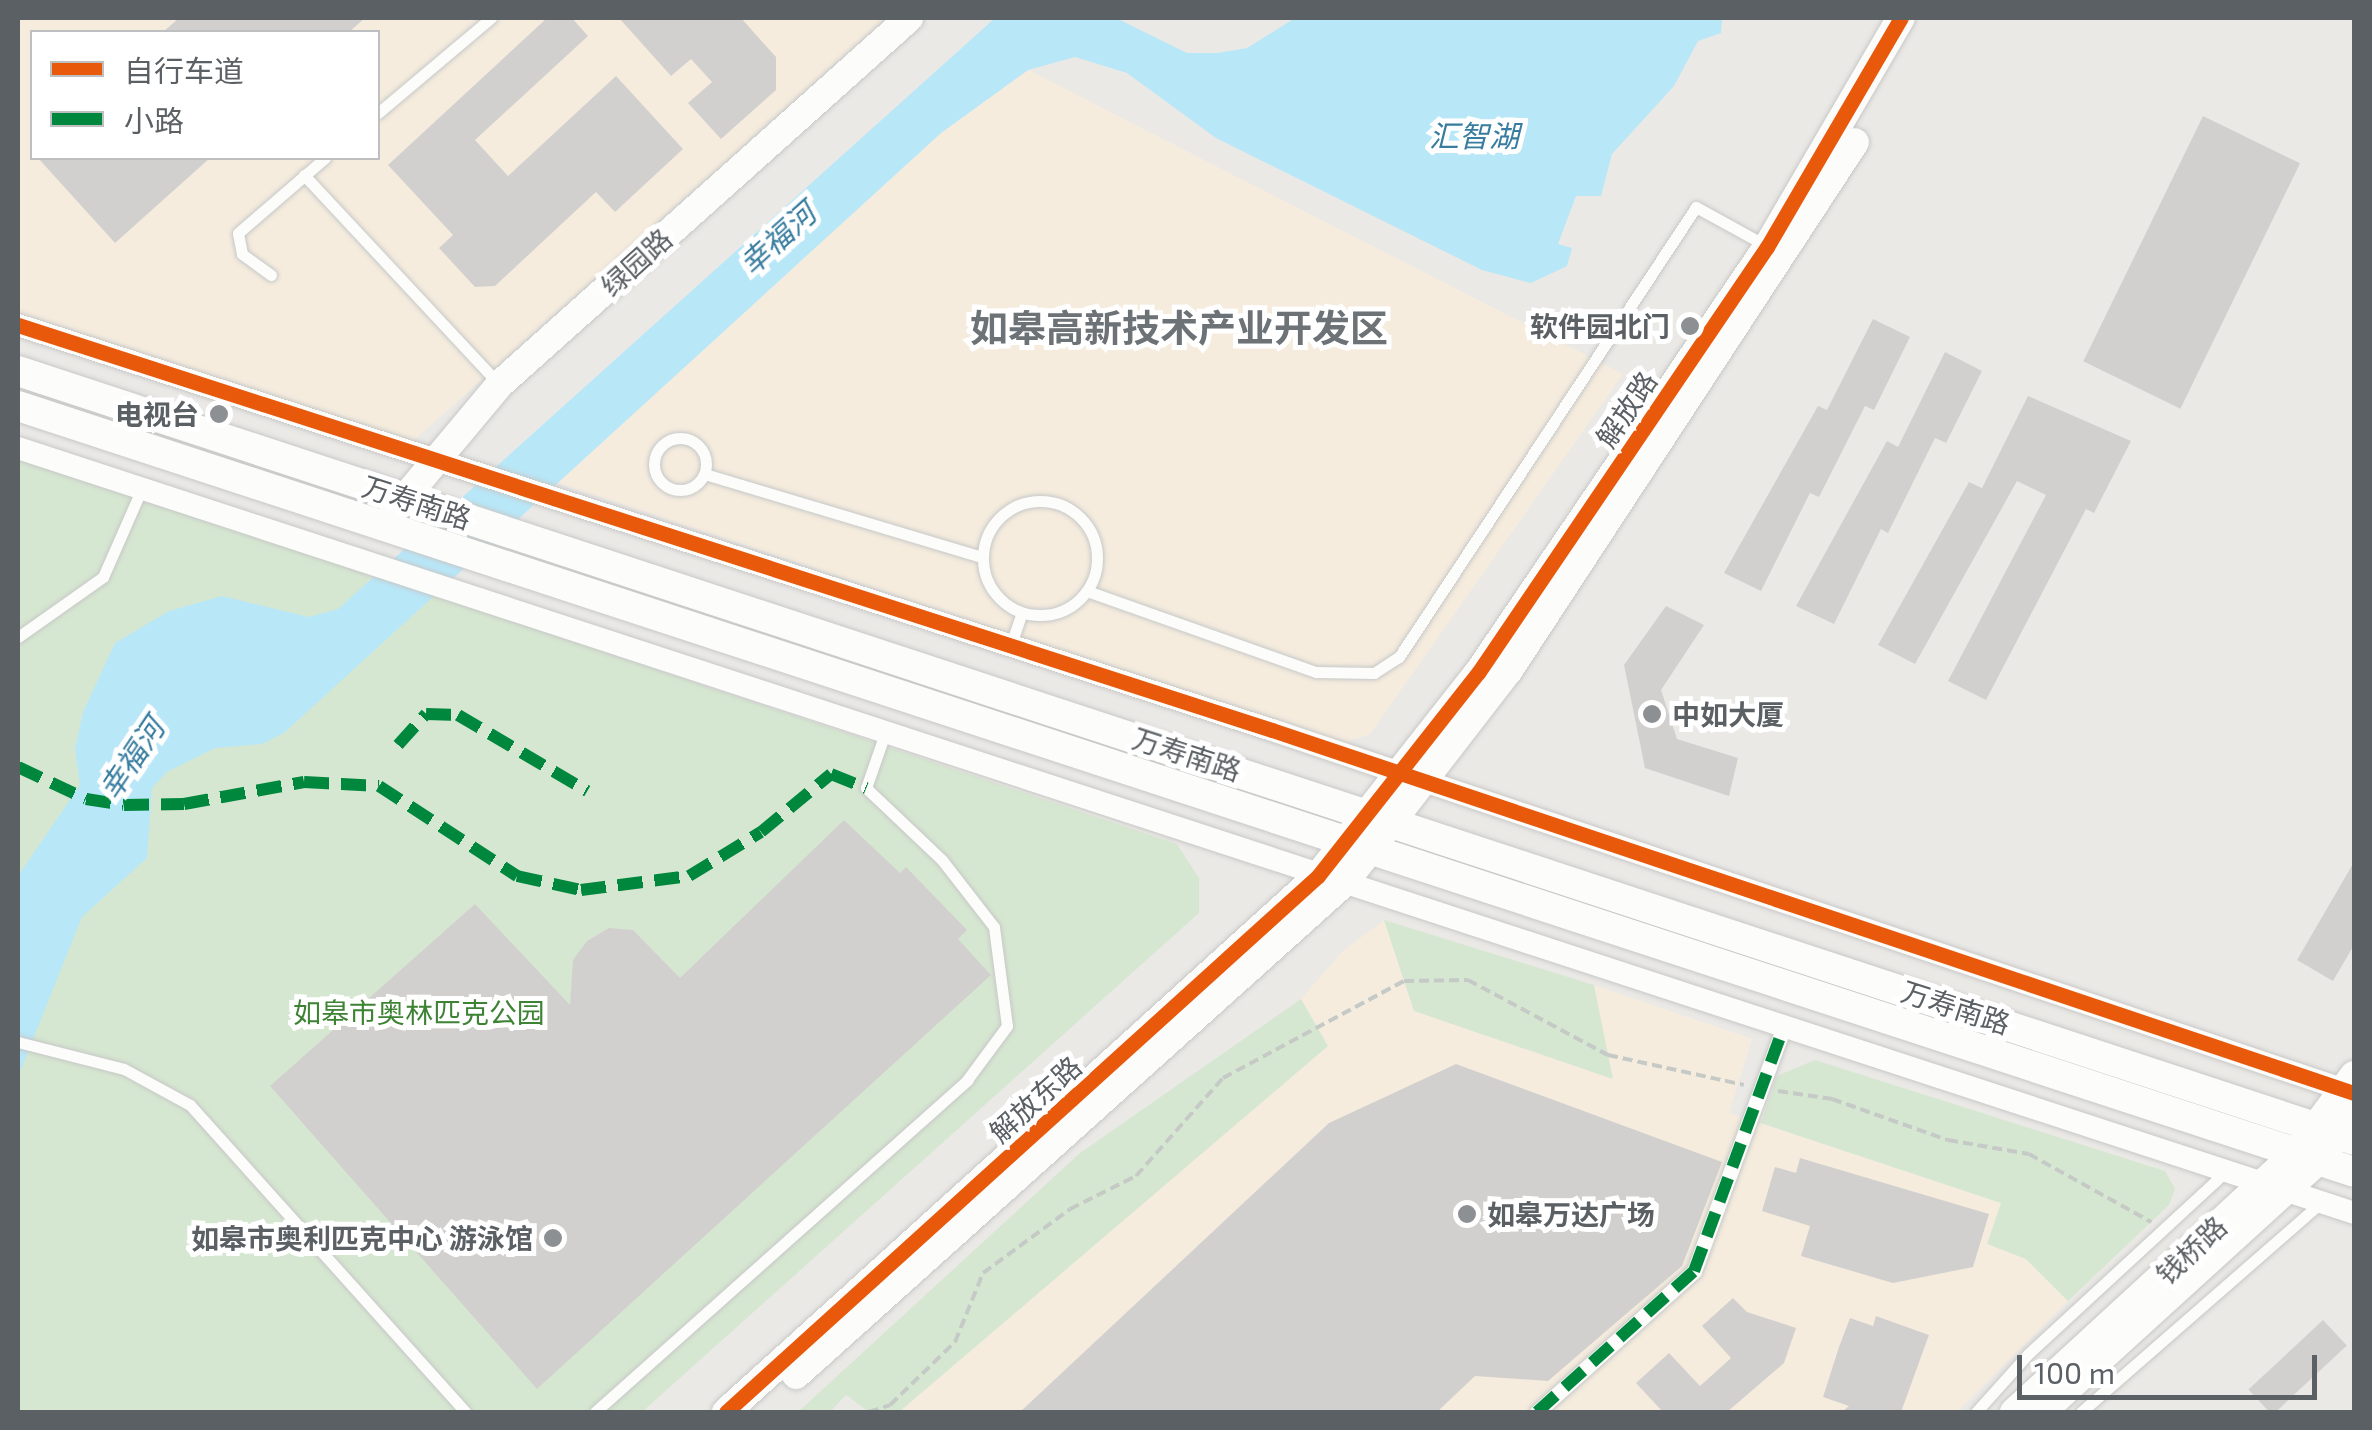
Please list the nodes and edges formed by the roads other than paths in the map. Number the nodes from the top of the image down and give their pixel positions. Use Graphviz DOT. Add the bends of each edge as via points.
graph roads {
  1 [pos="491,18"];
  2 [pos="1901,18"];
  3 [pos="1921,18"];
  4 [pos="903,20"];
  5 [pos="380,111"];
  6 [pos="323,160"];
  7 [pos="304,176"];
  8 [pos="1776,253"];
  9 [pos="272,275"];
  10 [pos="18,325"];
  11 [pos="18,371"];
  12 [pos="500,384"];
  13 [pos="18,406"];
  14 [pos="18,448"];
  15 [pos="432,463"];
  16 [pos="705,474"];
  17 [pos="142,486"];
  18 [pos="405,499"];
  19 [pos="382,524"];
  20 [pos="982,558"];
  21 [pos="1087,591"];
  22 [pos="1022,613"];
  23 [pos="18,637"];
  24 [pos="1010,646"];
  25 [pos="884,733"];
  26 [pos="1413,780"];
  27 [pos="1383,817"];
  28 [pos="1359,845"];
  29 [pos="1332,879"];
  30 [pos="1783,1029"];
  31 [pos="18,1042"];
  32 [pos="2346,1110"];
  33 [pos="2308,1156"];
  34 [pos="2354,1172"];
  35 [pos="2224,1173"];
  36 [pos="2273,1188"];
  37 [pos="2321,1202"];
  38 [pos="2354,1213"];
  39 [pos="465,1412"];
  40 [pos="595,1412"];
  41 [pos="726,1412"];
  42 [pos="754,1412"];
  43 [pos="1537,1412"];
  44 [pos="1976,1412"];
  45 [pos="2014,1412"];
  46 [pos="2042,1412"];
  47 [pos="2081,1412"];
  1 -- 5 [label="lane"];
  2 -- 8 [label="street, 解放路"];
  3 -- 8 [label="street, 解放路"];
  4 -- 12 [label="street, 绿园路"];
  6 -- 7 [label="lane"];
  7 -- 9 [label="lane" via="238,233 242,254"];
  7 -- 12 [label="lane"];
  8 -- 21 [label="lane" via="1696,207 1399,657 1374,673 1316,672"];
  8 -- 26 [label="street, 解放路"];
  10 -- 15 [label="street"];
  11 -- 18 [label="main road, 万寿南路"];
  12 -- 15 [label="street, 绿园路"];
  13 -- 19 [label="main road, 万寿南路"];
  14 -- 17 [label="street"];
  15 -- 18 [label="street, 绿园路"];
  15 -- 24 [label="street"];
  16 -- 16 [label="lane" via="686,490 670,488 657,477 656,452 677,437 695,442 706,456"];
  16 -- 20 [label="lane"];
  17 -- 23 [label="lane" via="103,577"];
  17 -- 25 [label="street"];
  18 -- 19 [label="street, 绿园路"];
  18 -- 27 [label="main road, 万寿南路"];
  19 -- 28 [label="main road, 万寿南路"];
  20 -- 21 [label="lane" via="986,538 1010,509 1048,502 1082,520 1092,536 1097,554"];
  20 -- 22 [label="lane" via="993,592"];
  21 -- 22 [label="lane" via="1058,612"];
  22 -- 24 [label="lane"];
  24 -- 26 [label="street"];
  25 -- 29 [label="street"];
  25 -- 40 [label="lane" via="866,788 942,860 994,927 1007,1026 967,1080"];
  26 -- 27 [label="street, 解放路"];
  26 -- 32 [label="street"];
  27 -- 28 [label="street, 解放东路"];
  27 -- 32 [label="main road, 万寿南路"];
  28 -- 29 [label="street, 解放东路"];
  28 -- 33 [label="main road, 万寿南路"];
  29 -- 30 [label="street"];
  29 -- 41 [label="street, 解放东路"];
  29 -- 42 [label="street, 解放东路"];
  30 -- 35 [label="street"];
  30 -- 43 [label="street" via="1694,1271"];
  31 -- 39 [label="lane" via="124,1069 190,1105"];
  32 -- 33 [label="street, 钱桥路"];
  33 -- 34 [label="main road, 万寿南路"];
  33 -- 36 [label="street, 钱桥路"];
  35 -- 36 [label="street"];
  35 -- 44 [label="lane"];
  36 -- 37 [label="street"];
  36 -- 45 [label="street, 钱桥路"];
  36 -- 46 [label="street, 钱桥路"];
  37 -- 38 [label="street"];
  37 -- 47 [label="lane"];
}
